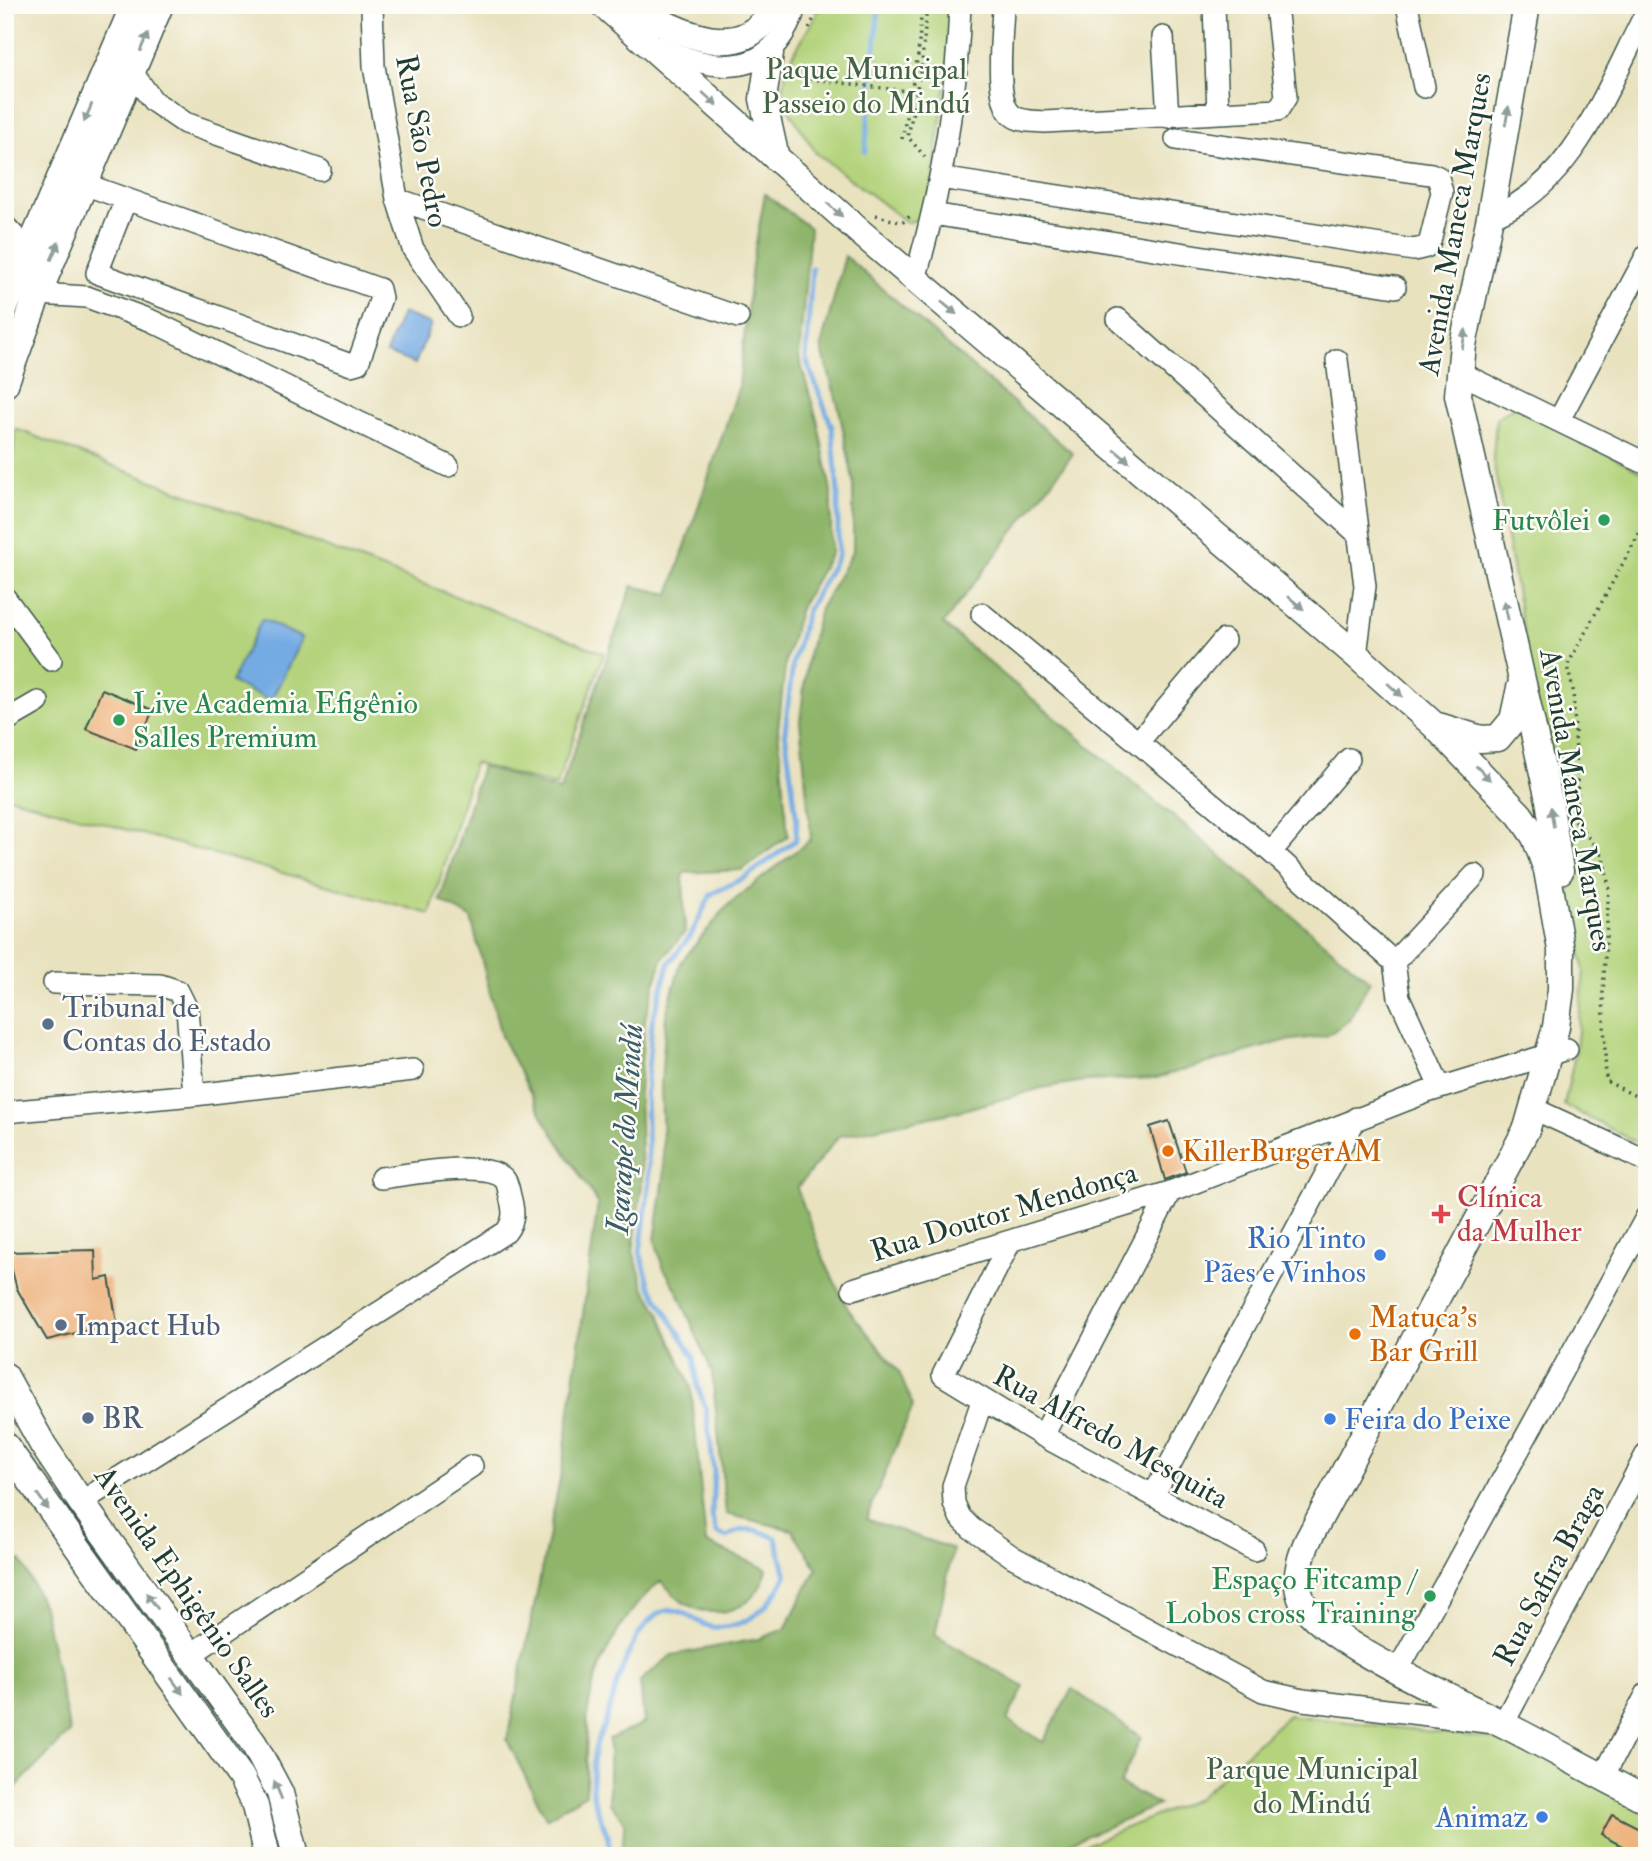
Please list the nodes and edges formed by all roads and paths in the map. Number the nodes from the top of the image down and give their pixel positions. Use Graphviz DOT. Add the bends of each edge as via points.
graph roads {
  1 [pos="134,5"];
  2 [pos="160,5"];
  3 [pos="372,5"];
  4 [pos="604,5"];
  5 [pos="629,5"];
  6 [pos="775,5"];
  7 [pos="796,5"];
  8 [pos="821,5"];
  9 [pos="925,5"];
  10 [pos="960,5"];
  11 [pos="1003,5"];
  12 [pos="1214,5"];
  13 [pos="1276,5"];
  14 [pos="1407,5"];
  15 [pos="1527,5"];
  16 [pos="1647,11"];
  17 [pos="809,29"];
  18 [pos="1163,37"];
  19 [pos="644,39"];
  20 [pos="781,63"];
  21 [pos="131,71"];
  22 [pos="1423,87"];
  23 [pos="916,92"];
  24 [pos="1218,113"];
  25 [pos="1168,117"];
  26 [pos="902,139"];
  27 [pos="1176,139"];
  28 [pos="776,158"];
  29 [pos="926,158"];
  30 [pos="320,170"];
  31 [pos="940,178"];
  32 [pos="84,184"];
  33 [pos="397,198"];
  34 [pos="125,199"];
  35 [pos="925,213"];
  36 [pos="1490,217"];
  37 [pos="865,223"];
  38 [pos="5,226"];
  39 [pos="29,252"];
  40 [pos="1647,255"];
  41 [pos="915,279"];
  42 [pos="1395,287"];
  43 [pos="38,293"];
  44 [pos="5,307"];
  45 [pos="459,316"];
  46 [pos="738,317"];
  47 [pos="1118,319"];
  48 [pos="1337,360"];
  49 [pos="1458,372"];
  50 [pos="5,384"];
  51 [pos="1559,420"];
  52 [pos="1647,464"];
  53 [pos="448,466"];
  54 [pos="1647,519"];
  55 [pos="1359,534"];
  56 [pos="5,598"];
  57 [pos="982,614"];
  58 [pos="1224,640"];
  59 [pos="1356,655"];
  60 [pos="51,660"];
  61 [pos="1522,676"];
  62 [pos="38,702"];
  63 [pos="5,721"];
  64 [pos="1434,725"];
  65 [pos="1139,741"];
  66 [pos="1349,759"];
  67 [pos="1271,852"];
  68 [pos="1475,875"];
  69 [pos="1394,962"];
  70 [pos="54,983"];
  71 [pos="1558,1050"];
  72 [pos="414,1070"];
  73 [pos="1440,1087"];
  74 [pos="194,1095"];
  75 [pos="1647,1102"];
  76 [pos="5,1112"];
  77 [pos="1541,1112"];
  78 [pos="1356,1118"];
  79 [pos="1647,1161"];
  80 [pos="382,1178"];
  81 [pos="1170,1192"];
  82 [pos="1647,1216"];
  83 [pos="1010,1242"];
  84 [pos="853,1289"];
  85 [pos="5,1376"];
  86 [pos="982,1401"];
  87 [pos="1043,1436"];
  88 [pos="5,1445"];
  89 [pos="1647,1453"];
  90 [pos="472,1466"];
  91 [pos="1154,1494"];
  92 [pos="81,1502"];
  93 [pos="1254,1550"];
  94 [pos="190,1655"];
  95 [pos="1401,1663"];
  96 [pos="1647,1693"];
  97 [pos="1506,1718"];
  98 [pos="1606,1771"];
  99 [pos="1647,1786"];
  100 [pos="1647,1800"];
  101 [pos="267,1856"];
  102 [pos="296,1856"];
  1 -- 39 [label="main road, one-way"];
  21 -- 2 [label="main road, one-way"];
  3 -- 33 [label="street, Rua São Pedro" via="374,66"];
  4 -- 19 [label="main road, Avenida Maneca Marques"];
  5 -- 6 [label="main road" via="692,35 723,41 757,29"];
  7 -- 20 [label="street" via="784,33"];
  8 -- 17 [label="path"];
  9 -- 23 [label="path"];
  9 -- 26 [label="path"];
  10 -- 31 [label="street"];
  11 -- 25 [label="street" via="1001,90 1010,114 1019,120 1044,122"];
  12 -- 24 [label="street"];
  13 -- 24 [label="street" via="1284,104 1278,110"];
  14 -- 22 [label="street"];
  36 -- 15 [label="main road, Avenida Maneca Marques, one-way"];
  16 -- 36 [label="street" via="1575,148 1531,197"];
  18 -- 25 [label="street"];
  19 -- 20 [label="street" via="710,66"];
  19 -- 28 [label="main road, Avenida Maneca Marques, one-way"];
  20 -- 23 [label="path, bridge" via="803,78"];
  20 -- 28 [label="main road" via="764,99"];
  21 -- 30 [label="street" via="153,101 185,123"];
  21 -- 32 [label="main road"];
  23 -- 29 [label="path" via="908,138"];
  24 -- 25 [label="street"];
  27 -- 31 [label="street" via="1431,174 1438,177 1442,192 1430,241 1414,250"];
  28 -- 37 [label="main road, Avenida Maneca Marques, one-way" via="811,188"];
  31 -- 35 [label="street"];
  32 -- 34 [label="street"];
  43 -- 32 [label="main road, one-way"];
  33 -- 45 [label="street, Rua São Pedro" via="413,249"];
  33 -- 46 [label="street"];
  34 -- 34 [label="street" via="379,289 381,298 358,363 351,365 97,273"];
  35 -- 37 [label="path" via="902,223"];
  35 -- 41 [label="street"];
  35 -- 42 [label="street"];
  49 -- 36 [label="main road, Avenida Maneca Marques, one-way"];
  37 -- 41 [label="main road, Avenida Maneca Marques"];
  38 -- 39 [label="street"];
  39 -- 44 [label="main road"];
  40 -- 51 [label="street"];
  41 -- 59 [label="main road, Avenida Maneca Marques, one-way"];
  43 -- 50 [label="main road"];
  43 -- 53 [label="street" via="87,297 152,321"];
  47 -- 55 [label="street"];
  48 -- 55 [label="street"];
  49 -- 51 [label="street"];
  61 -- 49 [label="main road, Avenida Maneca Marques, one-way" via="1460,416"];
  51 -- 52 [label="street"];
  54 -- 75 [label="path" via="1567,666 1573,689 1578,798 1574,819 1602,856 1609,887 1603,993 1606,1081"];
  55 -- 59 [label="street" via="1365,586"];
  56 -- 60 [label="street"];
  57 -- 65 [label="street"];
  58 -- 65 [label="street"];
  59 -- 64 [label="main road, Avenida Maneca Marques, one-way"];
  61 -- 64 [label="main road" via="1513,720 1498,738 1480,739"];
  71 -- 61 [label="main road, Avenida Maneca Marques, one-way" via="1573,1007 1573,951 1549,800"];
  62 -- 63 [label="street"];
  64 -- 71 [label="main road, Avenida Maneca Marques, one-way" via="1520,814 1542,854 1561,950"];
  65 -- 67 [label="street"];
  66 -- 67 [label="street"];
  67 -- 69 [label="street"];
  68 -- 69 [label="street"];
  69 -- 73 [label="street" via="1399,997"];
  70 -- 74 [label="street" via="160,985 178,991 187,1009"];
  71 -- 73 [label="street, Rua Doutor Mendonça"];
  71 -- 77 [label="main road, Avenida Maneca Marques"];
  72 -- 74 [label="street"];
  73 -- 78 [label="street, Rua Doutor Mendonça"];
  74 -- 76 [label="street"];
  77 -- 79 [label="street"];
  77 -- 95 [label="main road, Avenida Maneca Marques" via="1315,1568 1314,1584 1326,1609"];
  78 -- 81 [label="street, Rua Doutor Mendonça"];
  78 -- 91 [label="street"];
  80 -- 92 [label="street" via="460,1169 498,1174 506,1181 514,1208 512,1223 506,1232 410,1295"];
  81 -- 83 [label="street, Rua Doutor Mendonça"];
  81 -- 87 [label="street"];
  82 -- 95 [label="street"];
  83 -- 84 [label="street, Rua Doutor Mendonça"];
  83 -- 86 [label="street, Rua Alfredo Mesquita" via="943,1373"];
  85 -- 92 [label="main road, Avenida Ephigênio Salles" via="43,1446"];
  86 -- 87 [label="street, Rua Alfredo Mesquita"];
  86 -- 97 [label="street" via="955,1474 954,1503 971,1528 1013,1557 1263,1691 1286,1698"];
  87 -- 91 [label="street, Rua Alfredo Mesquita"];
  88 -- 101 [label="main road, Avenida Ephigênio Salles, one-way" via="241,1777 255,1806"];
  89 -- 97 [label="street, Rua Safira Braga"];
  90 -- 94 [label="street"];
  91 -- 93 [label="street, Rua Alfredo Mesquita"];
  94 -- 92 [label="main road, Avenida Ephigênio Salles, one-way"];
  102 -- 94 [label="main road, Avenida Ephigênio Salles, one-way" via="271,1775"];
  95 -- 97 [label="main road, Avenida Maneca Marques"];
  96 -- 98 [label="street"];
  97 -- 98 [label="main road, Avenida Maneca Marques"];
  98 -- 99 [label="main road, Avenida Maneca Marques"];
  98 -- 100 [label="main road, Avenida Maneca Marques"];
}
